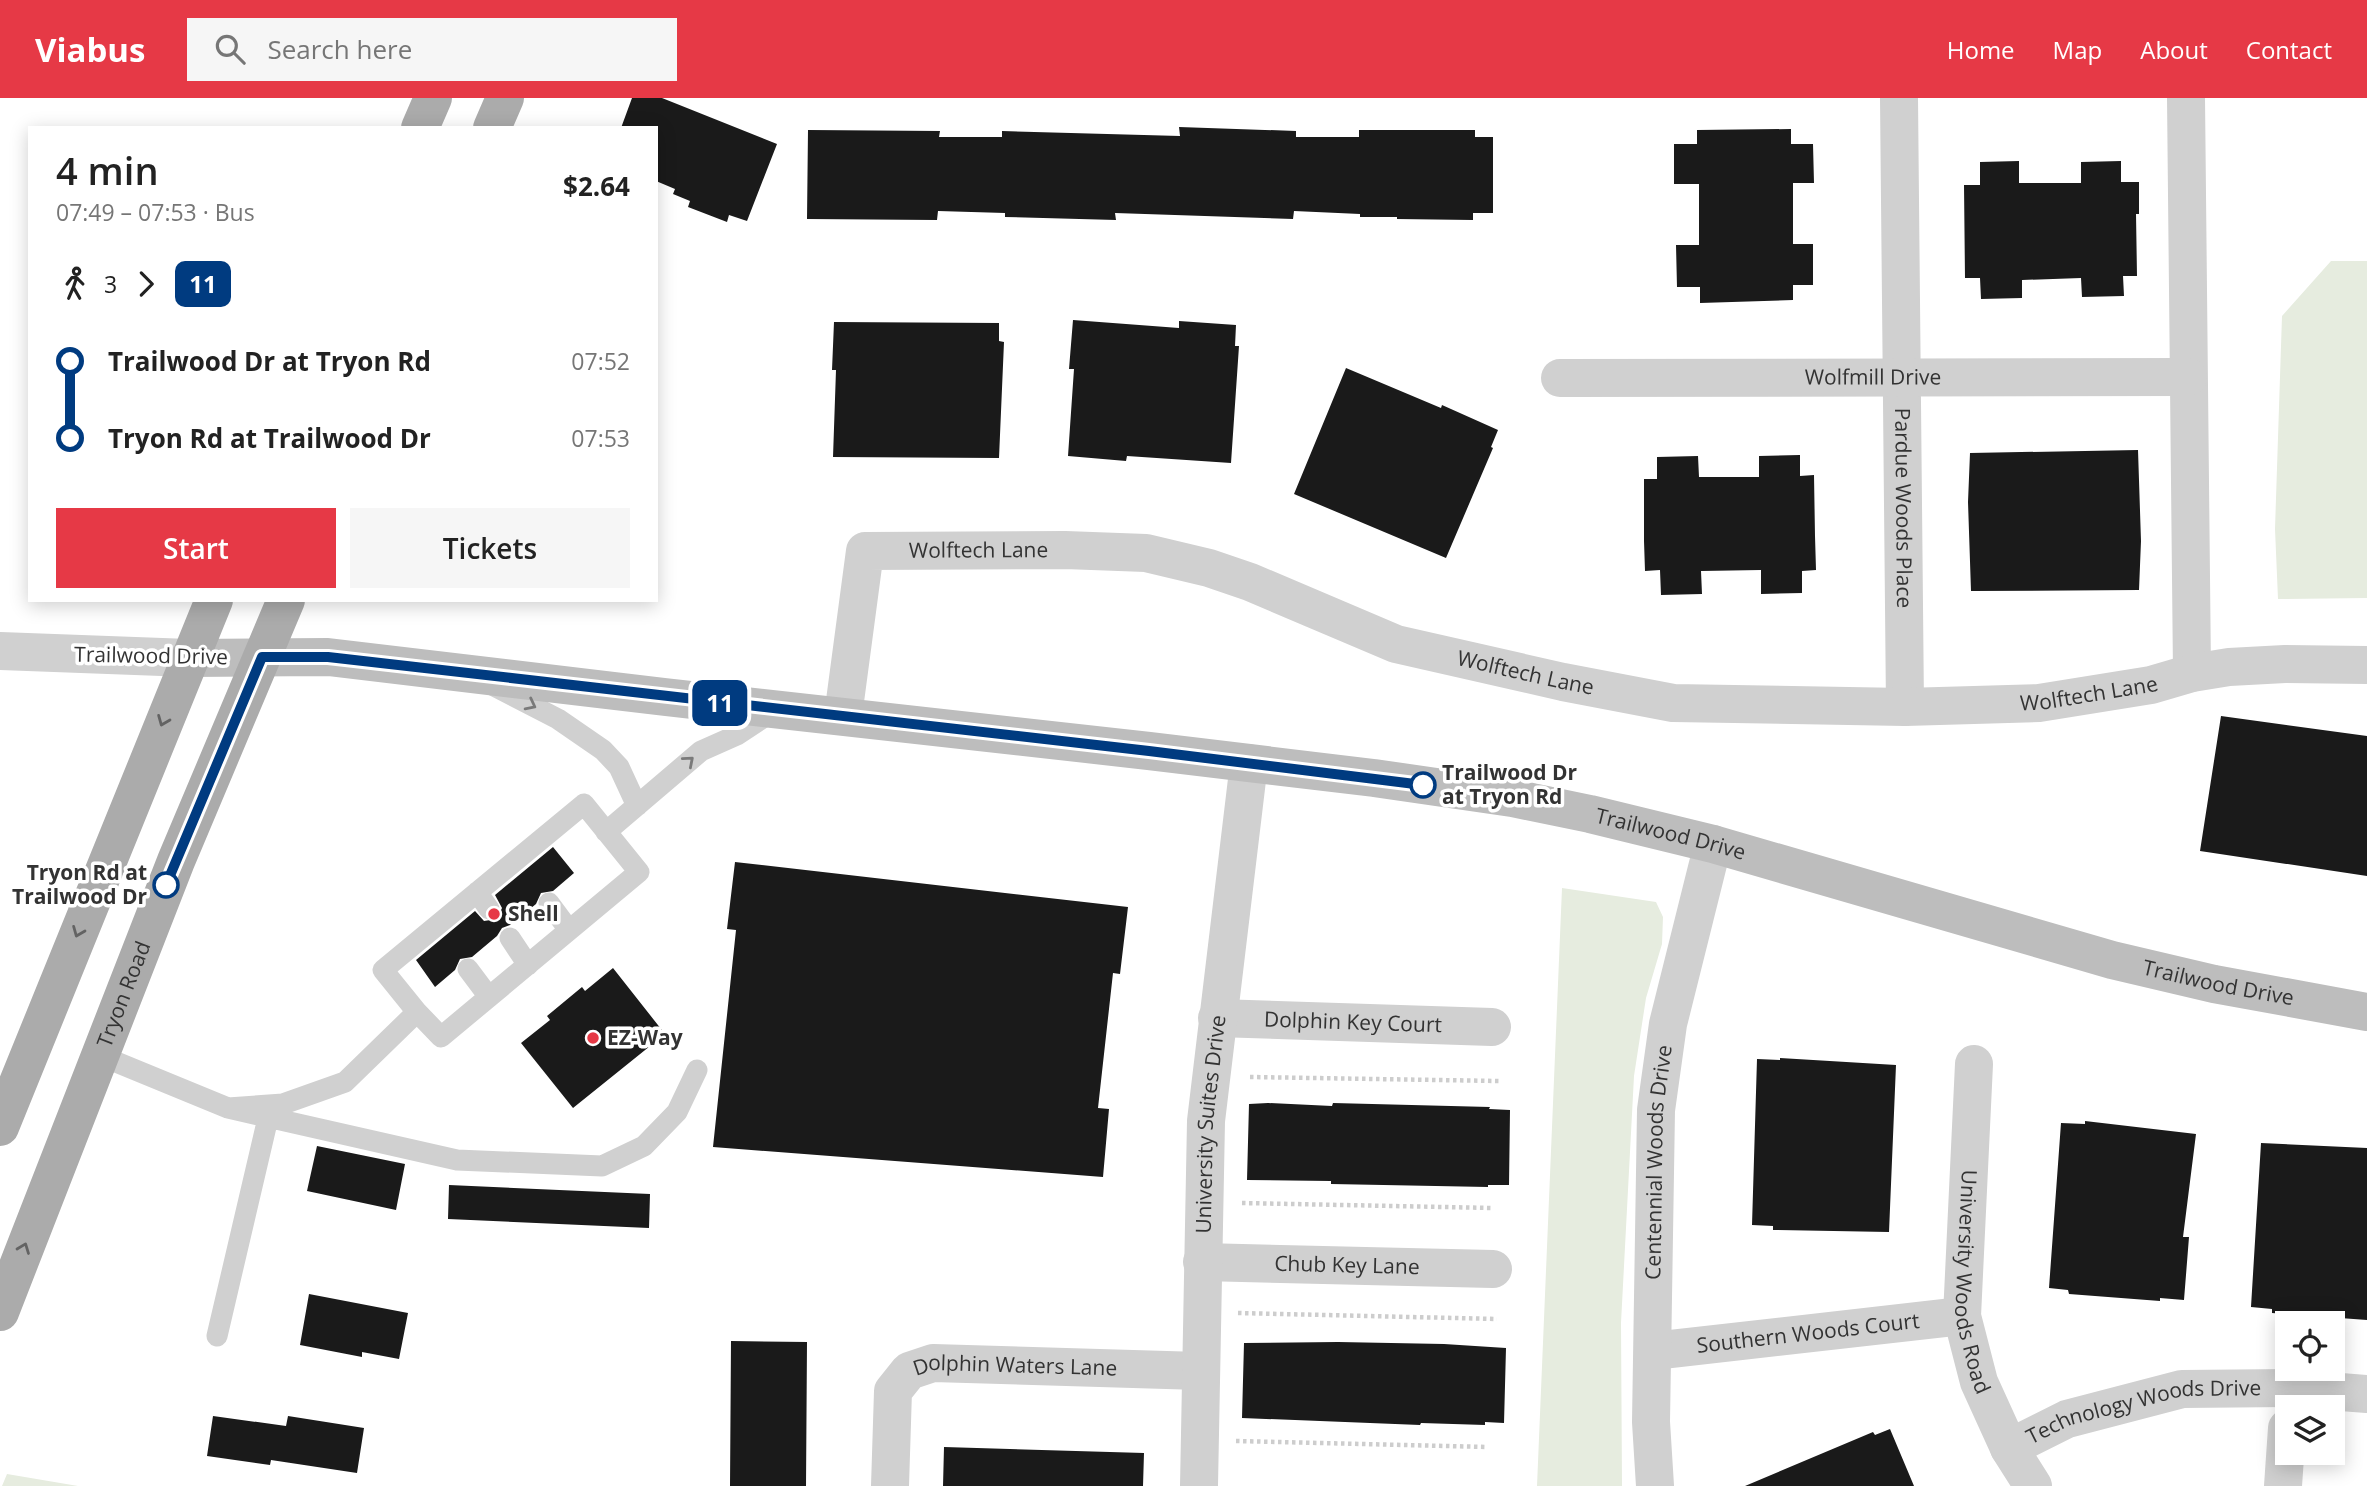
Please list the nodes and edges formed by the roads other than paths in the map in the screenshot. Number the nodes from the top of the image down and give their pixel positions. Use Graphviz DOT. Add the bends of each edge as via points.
graph roads {
  1 [pos="433,98"];
  2 [pos="505,98"];
  3 [pos="1899,98"];
  4 [pos="2186,98"];
  5 [pos="421,126"];
  6 [pos="493,126"];
  7 [pos="1901,377"];
  8 [pos="2188,377"];
  9 [pos="1560,378"];
  10 [pos="213,602"];
  11 [pos="285,602"];
  12 [pos="0,651"];
  13 [pos="262,657"];
  14 [pos="190,658"];
  15 [pos="2367,665"];
  16 [pos="2192,673"];
  17 [pos="470,674"];
  18 [pos="1905,707"];
  19 [pos="776,709"];
  20 [pos="843,716"];
  21 [pos="1249,763"];
  22 [pos="638,806"];
  23 [pos="606,832"];
  24 [pos="1713,844"];
  25 [pos="549,903"];
  26 [pos="569,930"];
  27 [pos="510,938"];
  28 [pos="528,965"];
  29 [pos="468,969"];
  30 [pos="489,997"];
  31 [pos="417,1012"];
  32 [pos="2367,1012"];
  33 [pos="1217,1018"];
  34 [pos="1492,1027"];
  35 [pos="99,1055"];
  36 [pos="1974,1064"];
  37 [pos="698,1070"];
  38 [pos="228,1108"];
  39 [pos="268,1118"];
  40 [pos="0,1127"];
  41 [pos="1202,1262"];
  42 [pos="1493,1269"];
  43 [pos="0,1312"];
  44 [pos="1962,1317"];
  45 [pos="217,1336"];
  46 [pos="1653,1351"];
  47 [pos="1200,1371"];
  48 [pos="2367,1394"];
  49 [pos="2345,1395"];
  50 [pos="2275,1397"];
  51 [pos="2009,1448"];
  52 [pos="2284,1465"];
  53 [pos="890,1486"];
  54 [pos="1199,1486"];
  55 [pos="1655,1486"];
  56 [pos="2033,1486"];
  57 [pos="2283,1486"];
  1 -- 5 [label="main road"];
  2 -- 6 [label="main road"];
  3 -- 7 [label="street, Pardue Woods Place"];
  4 -- 8 [label="street"];
  7 -- 8 [label="street, Wolfmill Drive"];
  7 -- 9 [label="street, Wolfmill Drive"];
  7 -- 18 [label="street, Pardue Woods Place"];
  8 -- 16 [label="street"];
  10 -- 14 [label="main road"];
  11 -- 13 [label="main road, Tryon Road"];
  12 -- 14 [label="street, Trailwood Drive"];
  13 -- 14 [label="street, Trailwood Drive"];
  13 -- 17 [label="street, Trailwood Drive" via="328,657"];
  13 -- 35 [label="main road, Tryon Road"];
  14 -- 40 [label="main road, one-way"];
  15 -- 16 [label="street, Wolftech Lane" via="2229,667"];
  16 -- 18 [label="street, Wolftech Lane" via="2151,685 2039,703"];
  17 -- 19 [label="street, Trailwood Drive"];
  17 -- 22 [label="lane, one-way" via="558,719 603,750 619,767"];
  18 -- 20 [label="street, Wolftech Lane" via="1673,703 1563,682 1395,644 1250,582 1146,553 864,551"];
  19 -- 20 [label="street, Trailwood Drive"];
  22 -- 19 [label="lane, one-way" via="701,751 737,735"];
  20 -- 21 [label="street, Trailwood Drive"];
  21 -- 24 [label="street, Trailwood Drive" via="1512,798"];
  21 -- 33 [label="street, University Suites Drive"];
  22 -- 23 [label="lane"];
  23 -- 26 [label="lane" via="639,872"];
  23 -- 31 [label="lane" via="584,804 483,901 442,934 383,970"];
  24 -- 32 [label="street, Trailwood Drive" via="2112,960"];
  24 -- 46 [label="street, Centennial Woods Drive" via="1668,1024 1656,1110"];
  25 -- 26 [label="lane"];
  26 -- 28 [label="lane"];
  27 -- 28 [label="lane"];
  28 -- 30 [label="lane"];
  29 -- 30 [label="lane"];
  30 -- 31 [label="lane" via="441,1037"];
  31 -- 38 [label="lane" via="345,1082 283,1104"];
  33 -- 34 [label="street, Dolphin Key Court"];
  33 -- 41 [label="street, University Suites Drive" via="1206,1121"];
  35 -- 38 [label="lane"];
  43 -- 35 [label="main road, Tryon Road, one-way"];
  36 -- 44 [label="street, University Woods Road"];
  37 -- 39 [label="lane" via="677,1112 644,1146 602,1166 457,1160"];
  38 -- 39 [label="lane"];
  39 -- 45 [label="lane"];
  41 -- 42 [label="street, Chub Key Lane"];
  41 -- 47 [label="street, University Suites Drive"];
  44 -- 46 [label="street, Southern Woods Court"];
  44 -- 51 [label="street, University Woods Road" via="1979,1382"];
  46 -- 55 [label="street, Centennial Woods Drive"];
  47 -- 53 [label="street, Dolphin Waters Lane" via="933,1363 909,1371 893,1391"];
  47 -- 54 [label="street, University Suites Drive"];
  48 -- 49 [label="street, Technology Woods Drive"];
  50 -- 51 [label="street, Technology Woods Drive" via="2182,1388 2067,1419"];
  51 -- 56 [label="street, University Woods Road"];
  52 -- 57 [label="street"];
}
